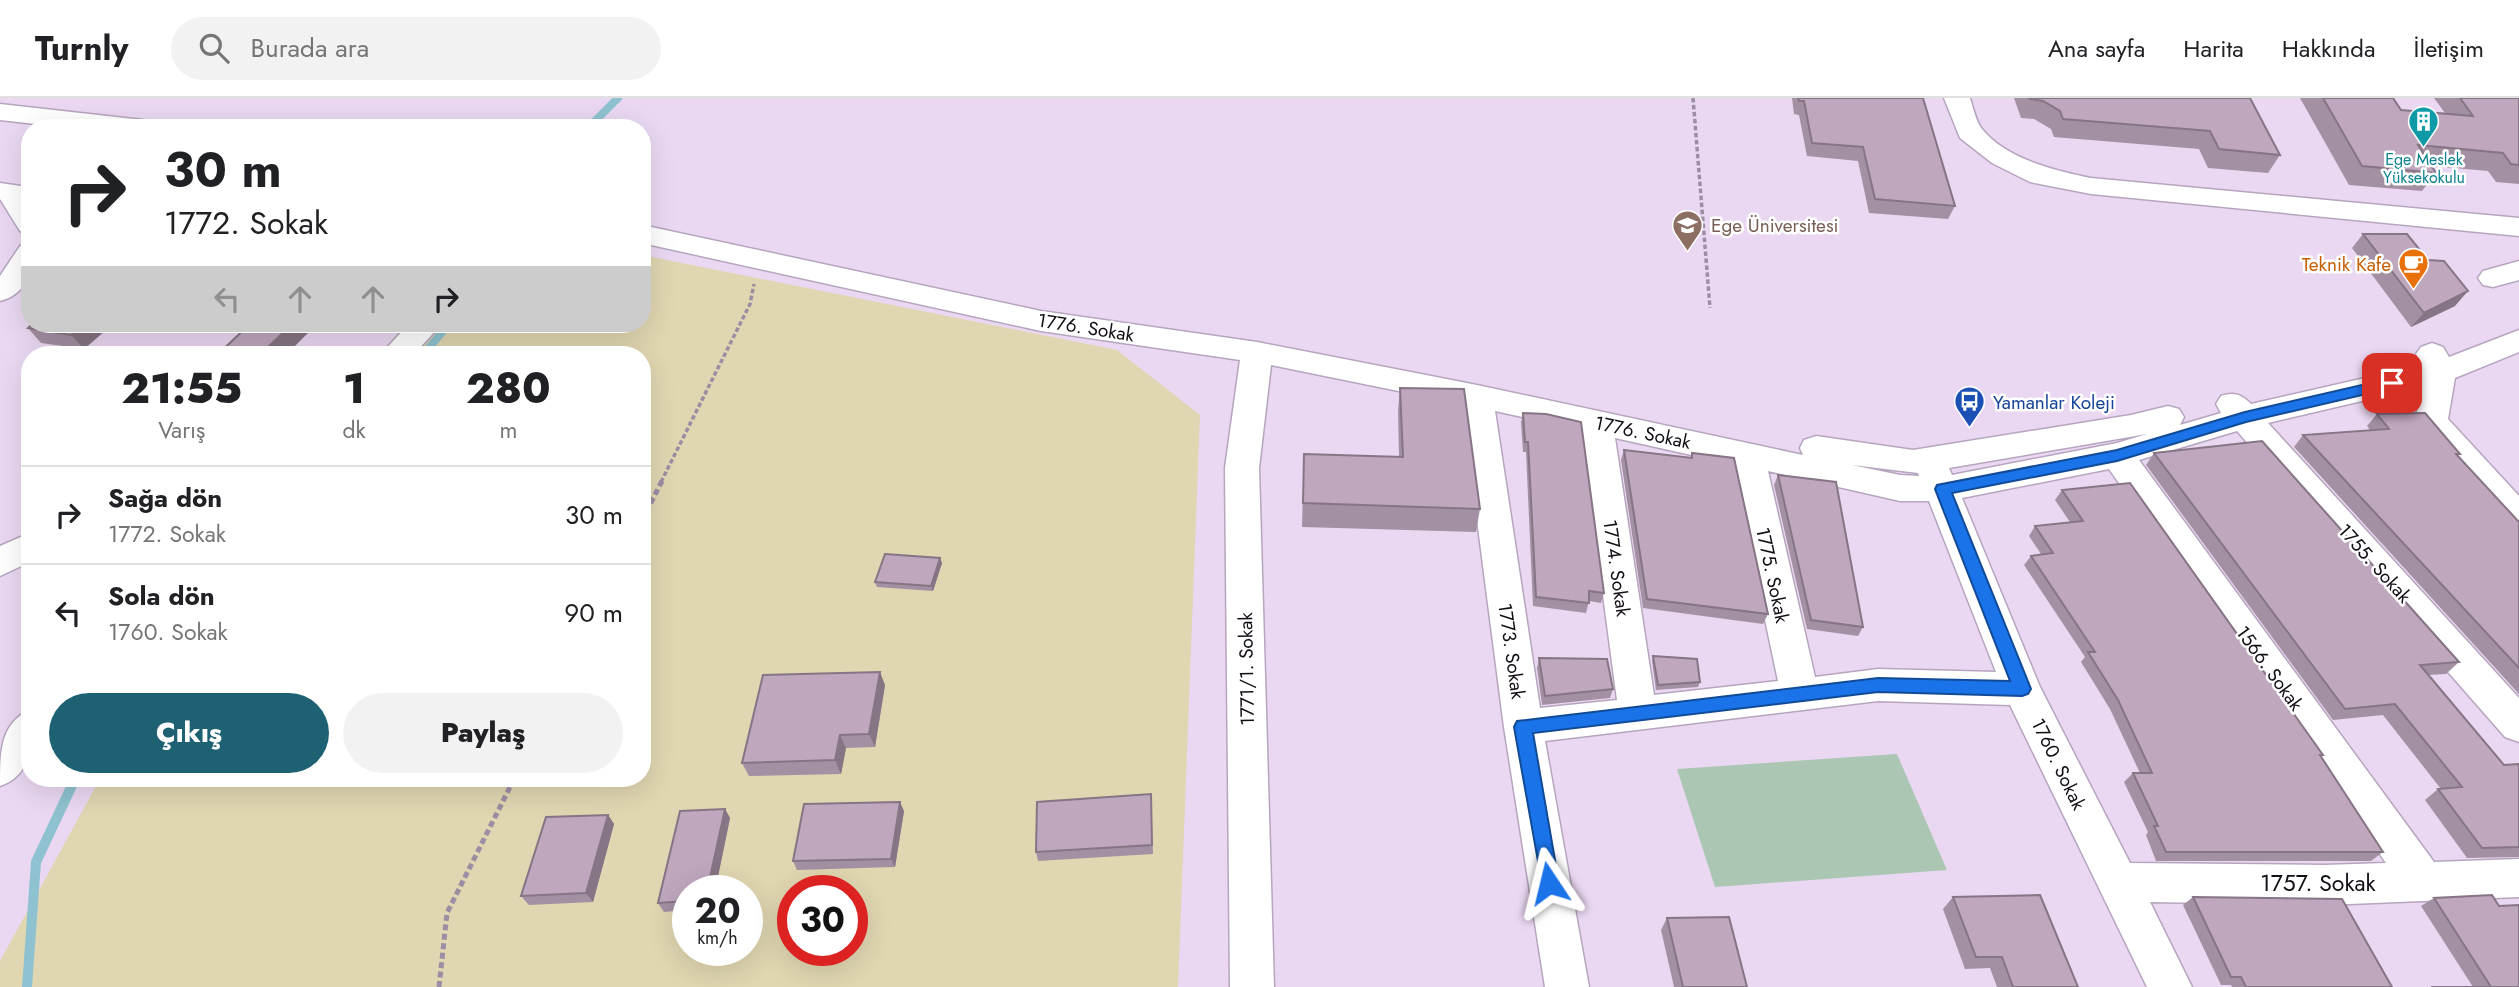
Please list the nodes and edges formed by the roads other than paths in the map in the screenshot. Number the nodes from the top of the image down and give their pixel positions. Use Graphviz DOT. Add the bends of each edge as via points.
graph roads {
  1 [pos="1957,98"];
  2 [pos="0,111"];
  3 [pos="85,119"];
  4 [pos="0,122"];
  5 [pos="21,122"];
  6 [pos="0,191"];
  7 [pos="21,209"];
  8 [pos="2519,227"];
  9 [pos="651,228"];
  10 [pos="651,236"];
  11 [pos="761,254"];
  12 [pos="21,266"];
  13 [pos="0,291"];
  14 [pos="2519,321"];
  15 [pos="418,333"];
  16 [pos="2519,341"];
  17 [pos="404,346"];
  18 [pos="1257,352"];
  19 [pos="2436,361"];
  20 [pos="1477,396"];
  21 [pos="2237,409"];
  22 [pos="1597,422"];
  23 [pos="1747,454"];
  24 [pos="2117,455"];
  25 [pos="1935,474"];
  26 [pos="2518,517"];
  27 [pos="21,551"];
  28 [pos="0,562"];
  29 [pos="2022,689"];
  30 [pos="1800,696"];
  31 [pos="1638,714"];
  32 [pos="2519,725"];
  33 [pos="1523,727"];
  34 [pos="21,736"];
  35 [pos="0,769"];
  36 [pos="2519,878"];
  37 [pos="2423,881"];
  38 [pos="2117,882"];
  39 [pos="1252,987"];
  40 [pos="1567,987"];
  41 [pos="2170,987"];
  1 -- 8 [label="street" via="1969,132 2001,157 2040,176 2091,186"];
  2 -- 3 [label="street"];
  4 -- 5 [label="street"];
  6 -- 7 [label="street" via="11,192"];
  9 -- 11 [label="street, 1776. Sokak"];
  10 -- 11 [label="street, 1776. Sokak"];
  11 -- 18 [label="street, 1776. Sokak" via="1041,321"];
  11 -- 25 [label="street, 1776. Sokak" via="1336,344 1753,439 1913,462"];
  12 -- 13 [label="street"];
  14 -- 19 [label="street, 1776. Sokak"];
  15 -- 17 [label="street"];
  16 -- 19 [label="street, 1776. Sokak"];
  18 -- 20 [label="street, 1776. Sokak"];
  18 -- 39 [label="street, 1771/1. Sokak" via="1242,468"];
  19 -- 21 [label="street, 1776. Sokak"];
  19 -- 26 [label="street" via="2431,421"];
  20 -- 22 [label="street, 1776. Sokak"];
  20 -- 33 [label="street, 1773. Sokak"];
  21 -- 24 [label="street, 1776. Sokak"];
  21 -- 25 [label="street, 1776. Sokak" via="2131,427"];
  21 -- 32 [label="street, 1755. Sokak"];
  22 -- 23 [label="street, 1776. Sokak"];
  22 -- 31 [label="street, 1774. Sokak"];
  23 -- 25 [label="street, 1776. Sokak" via="1900,488"];
  23 -- 30 [label="street, 1775. Sokak"];
  24 -- 25 [label="street, 1776. Sokak"];
  24 -- 37 [label="street, 1566. Sokak"];
  25 -- 29 [label="street, 1760. Sokak"];
  27 -- 28 [label="street"];
  29 -- 30 [label="street" via="1878,685"];
  29 -- 38 [label="street, 1760. Sokak"];
  30 -- 31 [label="street"];
  31 -- 33 [label="street"];
  33 -- 40 [label="street, 1773. Sokak"];
  34 -- 35 [label="street"];
  36 -- 37 [label="street, 1757. Sokak"];
  37 -- 38 [label="street, 1757. Sokak" via="2325,885"];
  38 -- 41 [label="street, 1760. Sokak"];
}
